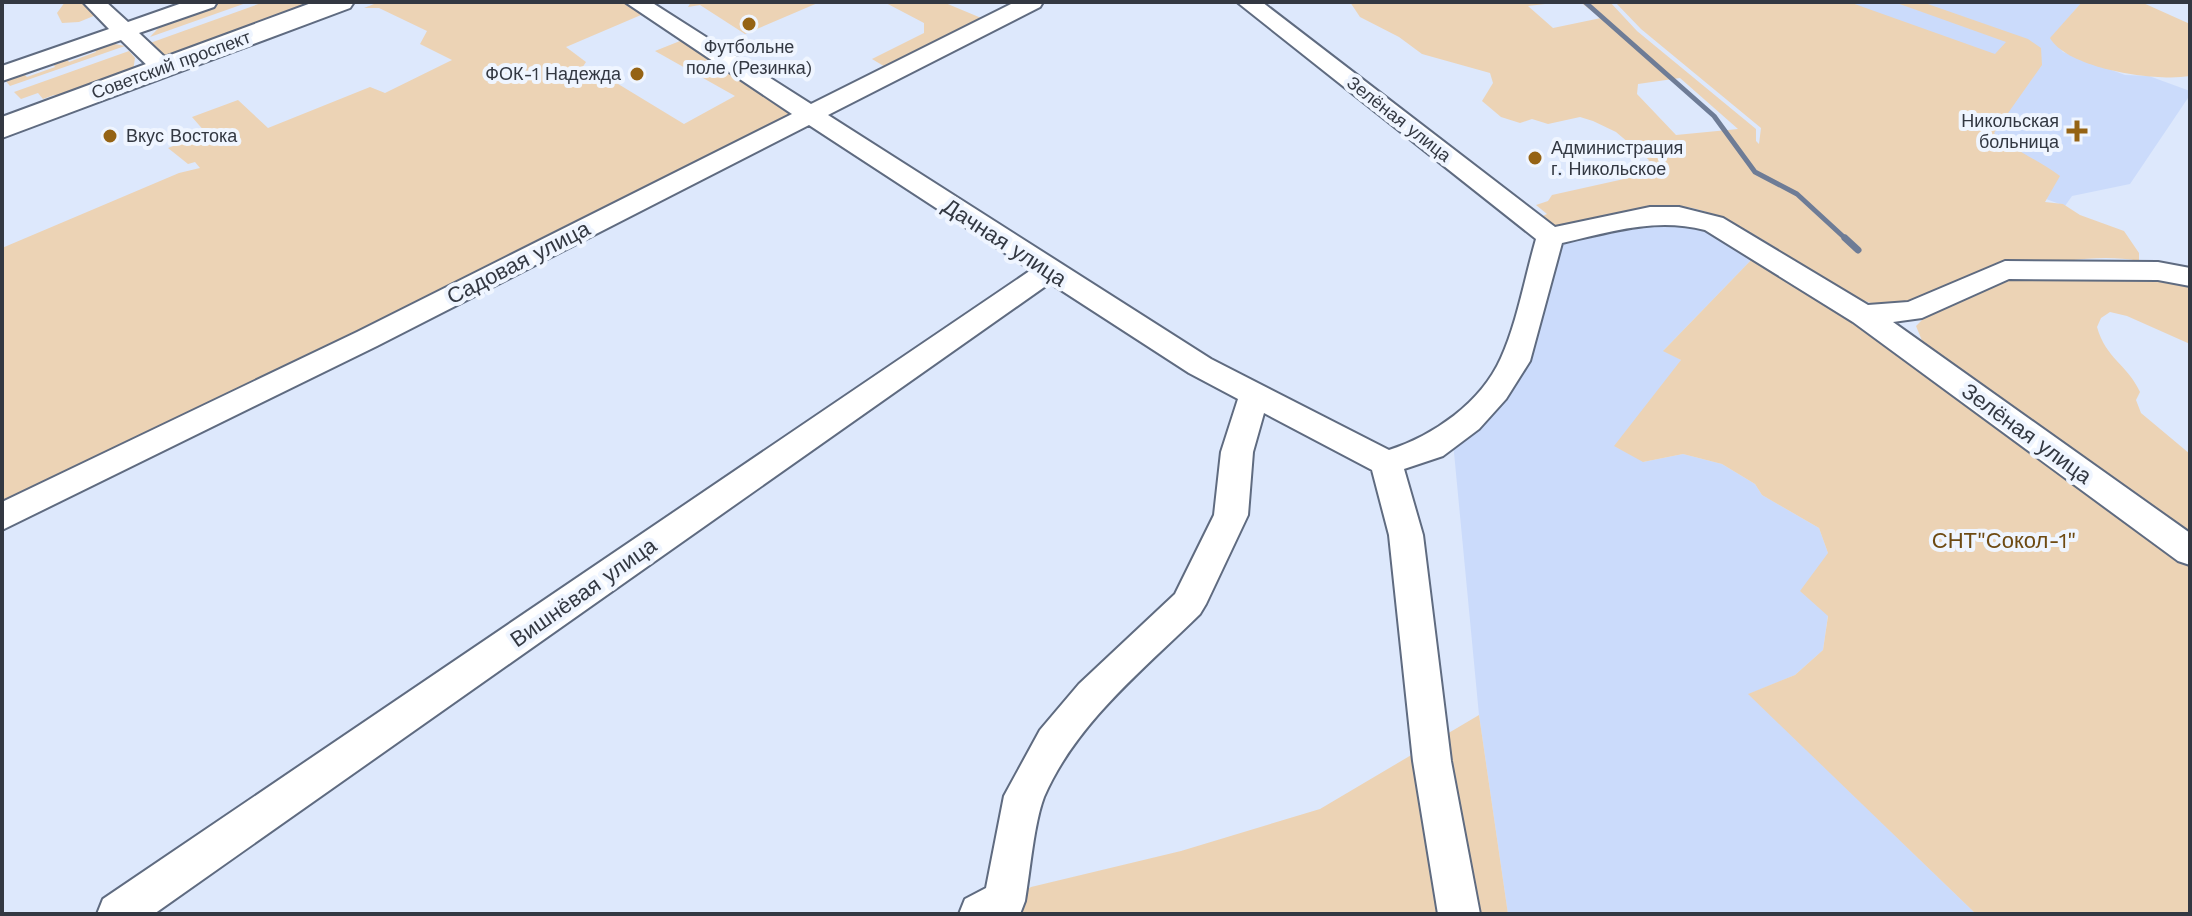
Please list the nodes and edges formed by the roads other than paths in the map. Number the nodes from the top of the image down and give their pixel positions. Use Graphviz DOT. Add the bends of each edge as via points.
graph roads {
  1 [pos="94,2"];
  2 [pos="206,2"];
  3 [pos="340,2"];
  4 [pos="1032,2"];
  5 [pos="1248,2"];
  6 [pos="642,3"];
  7 [pos="124,31"];
  8 [pos="163,68"];
  9 [pos="2,74"];
  10 [pos="811,113"];
  11 [pos="2,128"];
  12 [pos="1550,237"];
  13 [pos="1048,271"];
  14 [pos="2190,277"];
  15 [pos="1863,315"];
  16 [pos="1254,396"];
  17 [pos="1386,463"];
  18 [pos="2,517"];
  19 [pos="2190,551"];
  20 [pos="118,914"];
  21 [pos="980,914"];
  22 [pos="1459,914"];
  1 -- 7 [label="street"];
  2 -- 7 [label="street"];
  3 -- 8 [label="main road, Советский проспект"];
  4 -- 10 [label="street, Садовая улица"];
  5 -- 12 [label="street, Зелёная улица"];
  6 -- 10 [label="street, Дачная улица"];
  7 -- 8 [label="street"];
  7 -- 9 [label="street"];
  8 -- 11 [label="main road, Советский проспект"];
  10 -- 13 [label="street, Дачная улица"];
  10 -- 18 [label="street, Садовая улица"];
  12 -- 15 [label="street, Зелёная улица" via="1650,215 1679,215 1714,224"];
  12 -- 17 [label="street" via="1515,361 1495,391 1468,421 1432,448"];
  13 -- 16 [label="street, Дачная улица"];
  13 -- 20 [label="street, Вишнёвая улица"];
  14 -- 15 [label="street" via="2158,271 2005,270 1912,311"];
  15 -- 19 [label="street, Зелёная улица"];
  16 -- 17 [label="street, Дачная улица"];
  16 -- 21 [label="street" via="1237,452 1231,515 1188,604 1092,696 1054,742 1024,796 1004,901"];
  17 -- 22 [label="street" via="1406,535 1432,761"];
}
